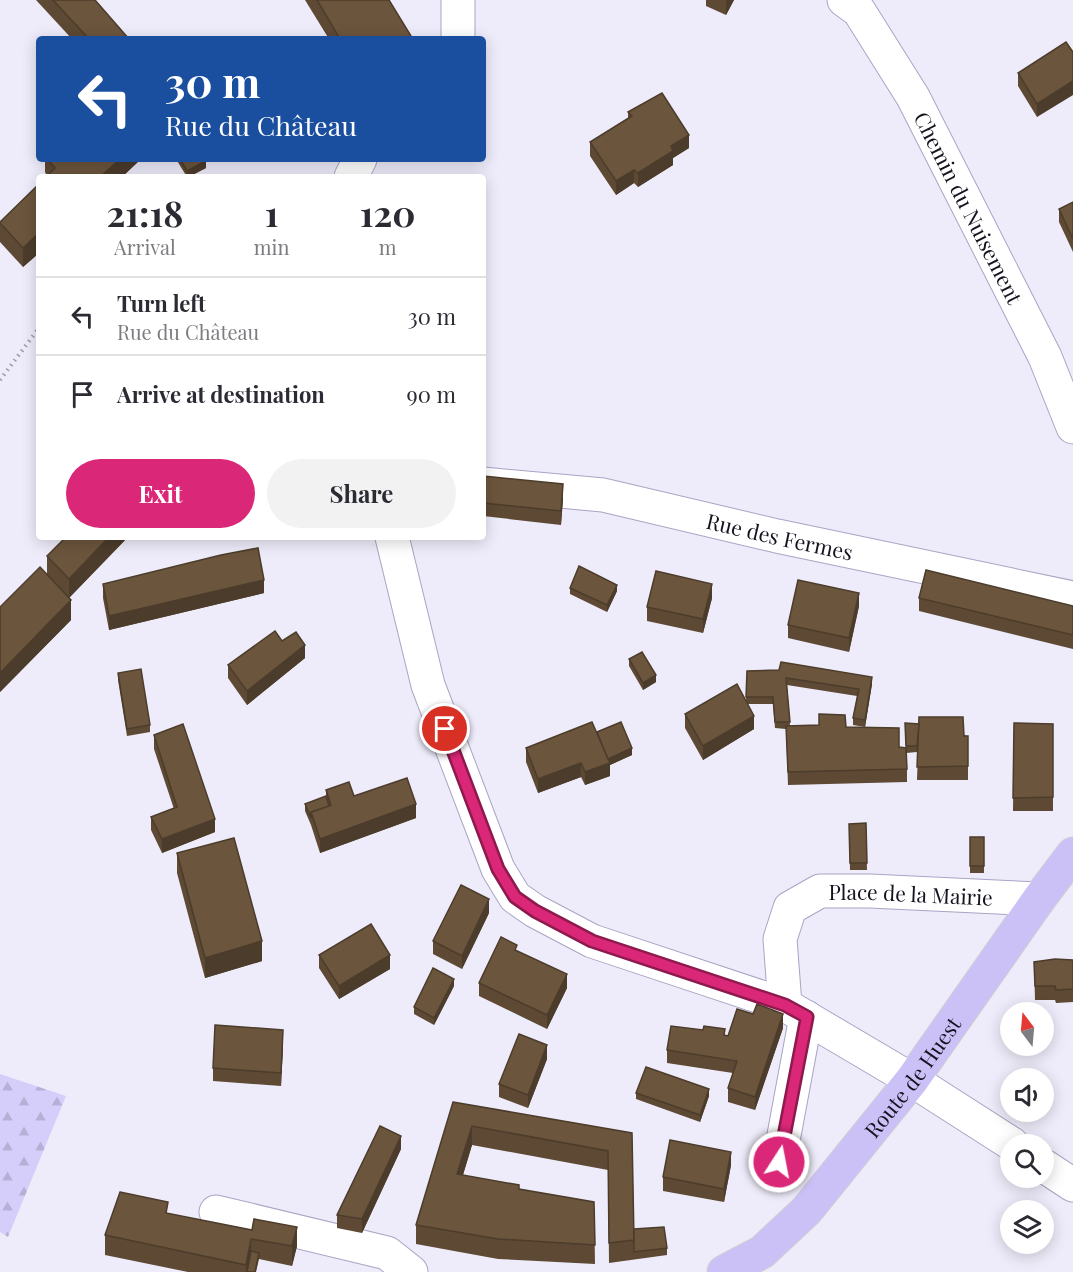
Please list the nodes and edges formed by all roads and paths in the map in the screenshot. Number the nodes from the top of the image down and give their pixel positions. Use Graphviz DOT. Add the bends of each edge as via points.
graph roads {
  1 [pos="458,0"];
  2 [pos="844,0"];
  3 [pos="458,36"];
  4 [pos="36,332"];
  5 [pos="0,380"];
  6 [pos="1073,427"];
  7 [pos="486,483"];
  8 [pos="393,540"];
  9 [pos="1073,598"];
  10 [pos="1073,854"];
  11 [pos="1039,899"];
  12 [pos="796,1011"];
  13 [pos="912,1080"];
  14 [pos="1000,1137"];
  15 [pos="779,1162"];
  16 [pos="1054,1173"];
  17 [pos="1073,1185"];
  18 [pos="216,1212"];
  19 [pos="411,1272"];
  20 [pos="724,1272"];
  1 -- 3 [label="street"];
  2 -- 6 [label="street, Chemin du Nuisement" via="859,11 913,97 1045,357"];
  4 -- 5 [label="path"];
  7 -- 9 [label="street, Rue des Fermes" via="603,495"];
  8 -- 12 [label="street" via="428,685 498,869 515,897 592,941"];
  10 -- 11 [label="main road, Route de Huest"];
  11 -- 12 [label="street, Place de la Mairie" via="820,891 790,908 780,939"];
  11 -- 13 [label="main road, Route de Huest"];
  12 -- 13 [label="street"];
  12 -- 15 [label="street, Place de la Mairie"];
  13 -- 14 [label="street"];
  13 -- 20 [label="main road, Route de Huest" via="806,1211 762,1252"];
  16 -- 17 [label="street"];
  18 -- 19 [label="street" via="387,1253"];
}
